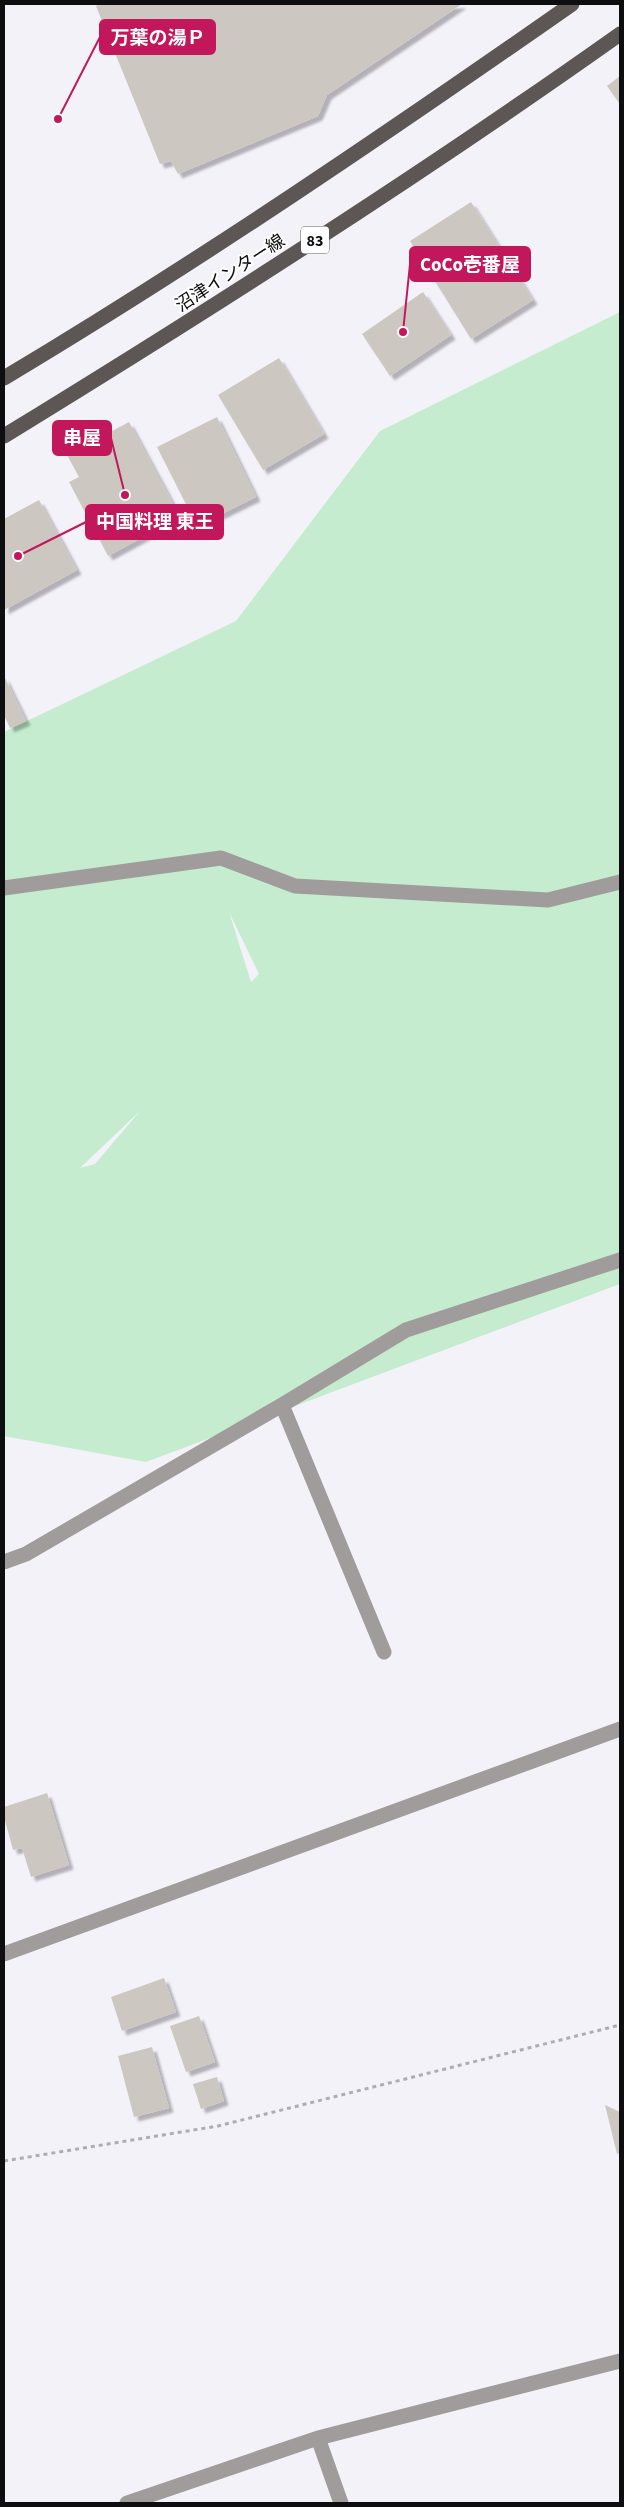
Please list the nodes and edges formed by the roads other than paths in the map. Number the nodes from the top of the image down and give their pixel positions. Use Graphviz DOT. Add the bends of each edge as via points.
graph roads {
  1 [pos="572,4"];
  2 [pos="620,34"];
  3 [pos="4,378"];
  4 [pos="4,436"];
  5 [pos="620,882"];
  6 [pos="4,888"];
  7 [pos="620,1260"];
  8 [pos="282,1406"];
  9 [pos="4,1562"];
  10 [pos="384,1652"];
  11 [pos="620,1729"];
  12 [pos="4,1954"];
  13 [pos="620,2362"];
  14 [pos="318,2438"];
  15 [pos="128,2503"];
  16 [pos="341,2503"];
  1 -- 3 [label="main road, 沼津インター線" via="194,259"];
  2 -- 4 [label="main road, 沼津インター線 / 83" via="412,178"];
  5 -- 6 [label="street" via="548,900 295,886 221,858"];
  7 -- 8 [label="street" via="406,1330"];
  8 -- 9 [label="street" via="26,1554"];
  8 -- 10 [label="street"];
  11 -- 12 [label="street"];
  13 -- 14 [label="street"];
  14 -- 15 [label="street"];
  14 -- 16 [label="street"];
}
